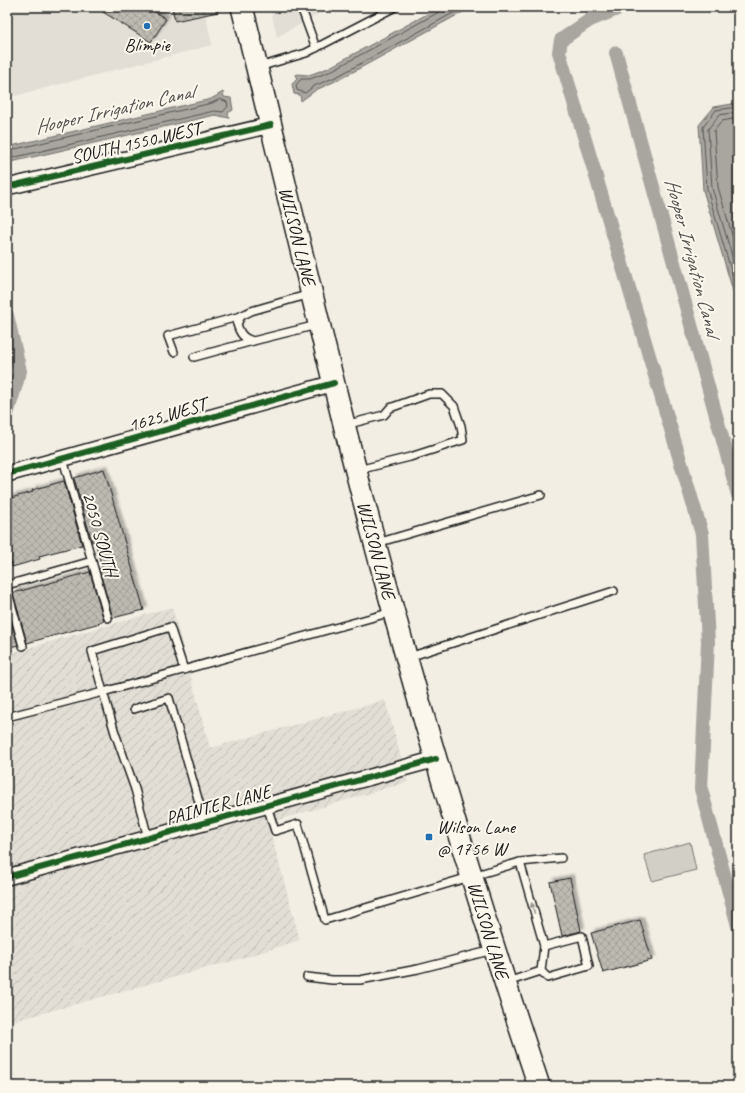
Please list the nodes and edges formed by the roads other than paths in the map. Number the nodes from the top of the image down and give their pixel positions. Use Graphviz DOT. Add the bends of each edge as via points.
graph roads {
  1 [pos="242,7"];
  2 [pos="301,7"];
  3 [pos="395,7"];
  4 [pos="316,48"];
  5 [pos="257,68"];
  6 [pos="271,125"];
  7 [pos="7,187"];
  8 [pos="312,294"];
  9 [pos="241,316"];
  10 [pos="319,324"];
  11 [pos="253,341"];
  12 [pos="174,352"];
  13 [pos="194,357"];
  14 [pos="334,383"];
  15 [pos="344,425"];
  16 [pos="63,459"];
  17 [pos="356,471"];
  18 [pos="7,474"];
  19 [pos="541,495"];
  20 [pos="375,544"];
  21 [pos="92,561"];
  22 [pos="7,585"];
  23 [pos="7,589"];
  24 [pos="614,591"];
  25 [pos="394,612"];
  26 [pos="108,618"];
  27 [pos="23,646"];
  28 [pos="407,657"];
  29 [pos="184,670"];
  30 [pos="103,692"];
  31 [pos="134,709"];
  32 [pos="7,717"];
  33 [pos="436,759"];
  34 [pos="267,806"];
  35 [pos="205,823"];
  36 [pos="148,838"];
  37 [pos="561,858"];
  38 [pos="520,862"];
  39 [pos="7,877"];
  40 [pos="472,877"];
  41 [pos="544,946"];
  42 [pos="494,950"];
  43 [pos="541,971"];
  44 [pos="307,977"];
  45 [pos="505,983"];
  46 [pos="539,1086"];
  1 -- 5 [label="main road, WILSON LANE"];
  2 -- 4 [label="lane"];
  3 -- 4 [label="lane"];
  4 -- 5 [label="lane"];
  5 -- 6 [label="main road, WILSON LANE"];
  6 -- 7 [label="street, SOUTH 1550 WEST"];
  6 -- 8 [label="main road, WILSON LANE"];
  8 -- 9 [label="lane"];
  8 -- 10 [label="main road, WILSON LANE"];
  9 -- 11 [label="lane" via="237,324 240,332 244,338"];
  9 -- 12 [label="lane" via="168,336"];
  10 -- 11 [label="lane"];
  10 -- 14 [label="main road, WILSON LANE"];
  11 -- 13 [label="lane"];
  14 -- 15 [label="main road, WILSON LANE"];
  14 -- 16 [label="street, 1625 WEST"];
  15 -- 17 [label="main road, WILSON LANE"];
  15 -- 17 [label="lane" via="384,416 390,408 429,394 442,394 454,406 461,426 463,440"];
  16 -- 18 [label="street, 1625 WEST"];
  16 -- 21 [label="lane, 2050 SOUTH"];
  17 -- 20 [label="main road, WILSON LANE"];
  19 -- 20 [label="lane"];
  20 -- 25 [label="main road, WILSON LANE"];
  21 -- 22 [label="lane"];
  21 -- 26 [label="lane, 2050 SOUTH"];
  23 -- 27 [label="lane"];
  24 -- 28 [label="lane"];
  25 -- 28 [label="main road, WILSON LANE"];
  25 -- 29 [label="lane"];
  28 -- 33 [label="main road, WILSON LANE"];
  29 -- 30 [label="lane"];
  29 -- 30 [label="lane" via="170,627 92,651"];
  30 -- 32 [label="lane"];
  30 -- 36 [label="lane" via="115,734 136,789"];
  31 -- 35 [label="lane" via="170,698"];
  33 -- 34 [label="street, PAINTER LANE"];
  33 -- 40 [label="main road, WILSON LANE"];
  34 -- 35 [label="street, PAINTER LANE"];
  34 -- 40 [label="lane" via="275,831 298,824 325,920"];
  35 -- 36 [label="street, PAINTER LANE"];
  36 -- 39 [label="street, PAINTER LANE"];
  37 -- 38 [label="lane"];
  38 -- 40 [label="lane"];
  41 -- 38 [label="lane, one-way"];
  40 -- 42 [label="main road, WILSON LANE"];
  41 -- 43 [label="lane"];
  41 -- 43 [label="lane" via="582,936 589,966 548,978"];
  42 -- 44 [label="lane" via="360,980"];
  42 -- 45 [label="main road, WILSON LANE"];
  43 -- 45 [label="lane"];
  45 -- 46 [label="main road, WILSON LANE"];
}
